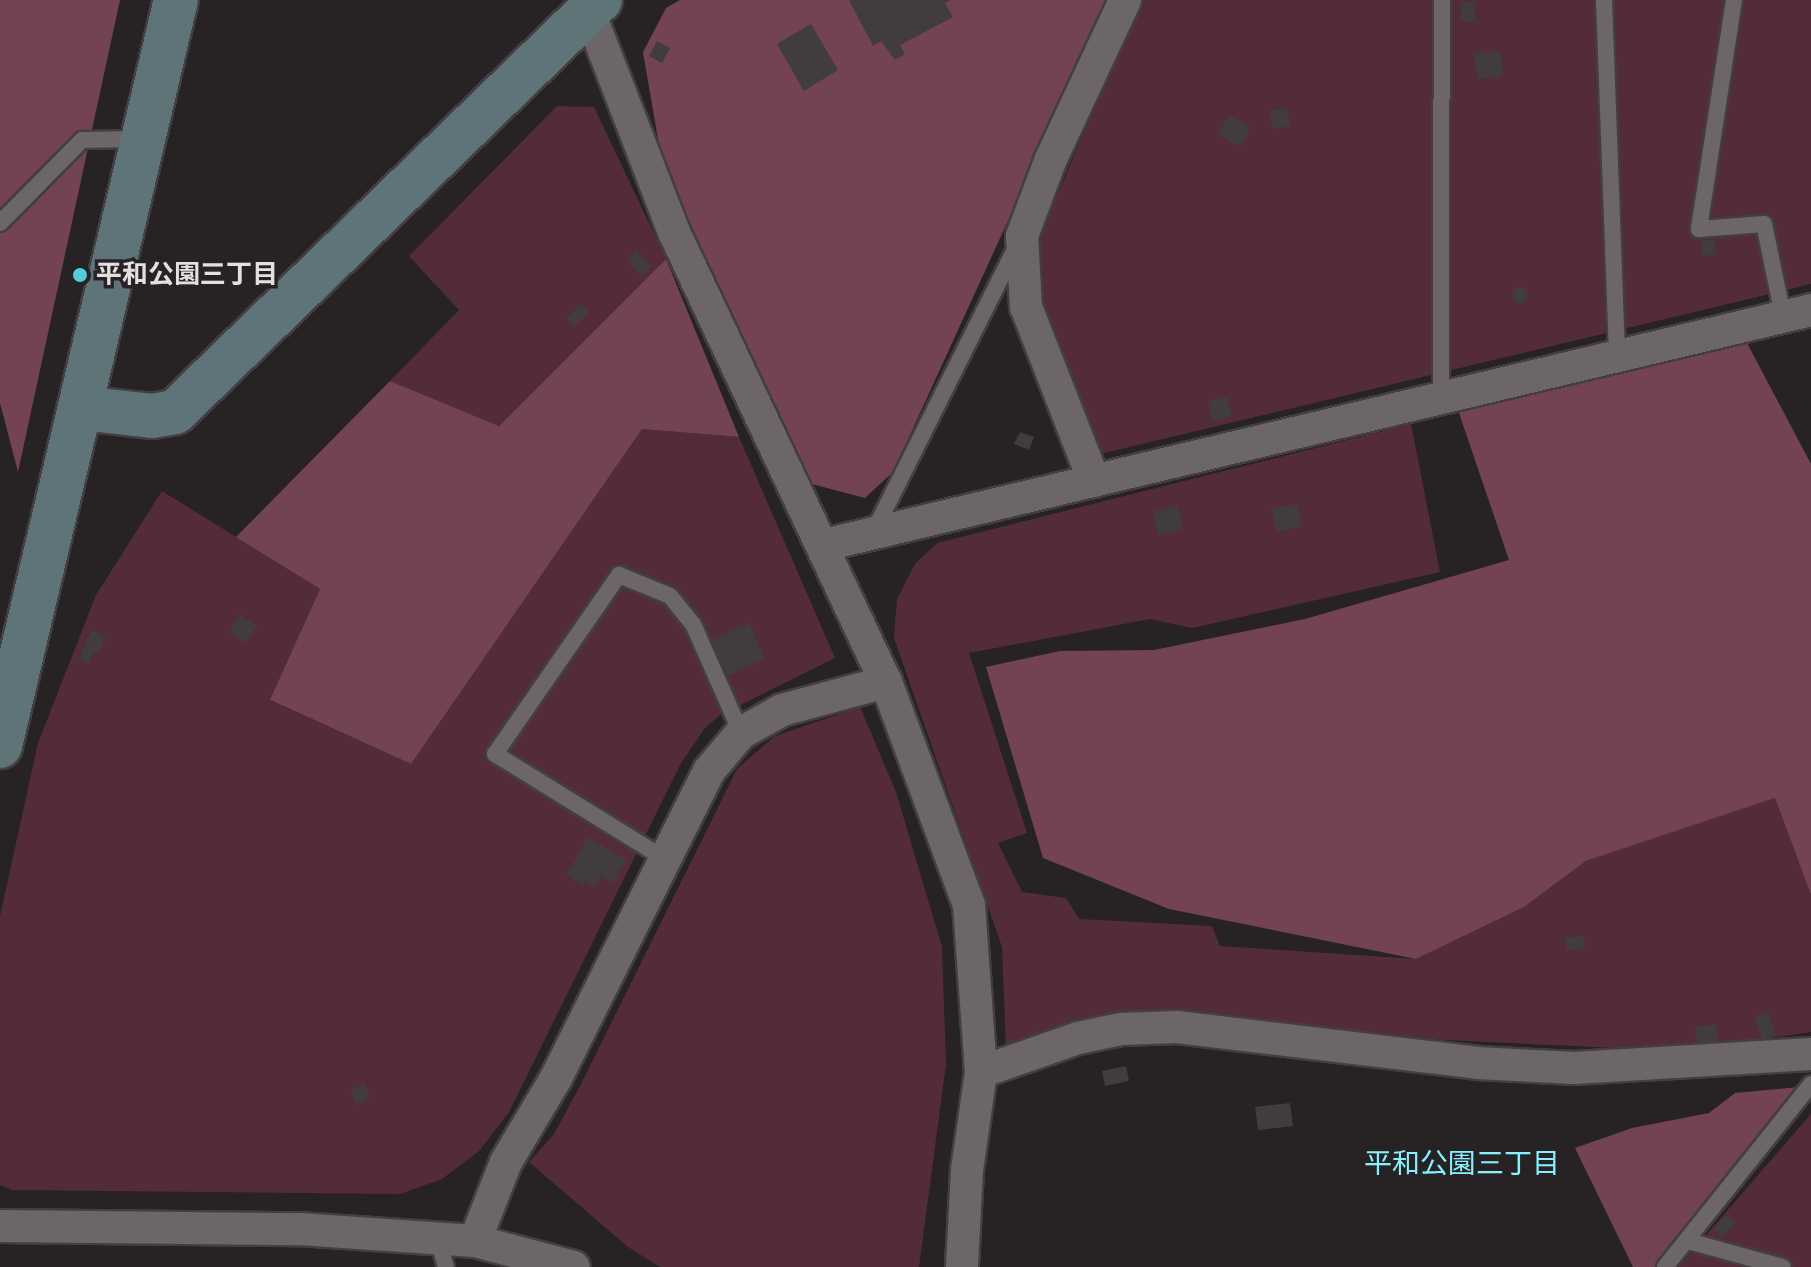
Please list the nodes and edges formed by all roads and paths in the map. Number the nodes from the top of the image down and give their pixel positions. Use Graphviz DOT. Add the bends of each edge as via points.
graph roads {
  1 [pos="176,0"];
  2 [pos="1125,0"];
  3 [pos="1442,0"];
  4 [pos="1604,0"];
  5 [pos="1734,0"];
  6 [pos="594,6"];
  7 [pos="145,139"];
  8 [pos="0,223"];
  9 [pos="1022,236"];
  10 [pos="1797,313"];
  11 [pos="1617,356"];
  12 [pos="1441,398"];
  13 [pos="81,408"];
  14 [pos="1094,481"];
  15 [pos="873,533"];
  16 [pos="824,545"];
  17 [pos="886,682"];
  18 [pos="741,733"];
  19 [pos="0,746"];
  20 [pos="665,859"];
  21 [pos="1811,1054"];
  22 [pos="981,1072"];
  23 [pos="1811,1084"];
  24 [pos="0,1226"];
  25 [pos="475,1241"];
  26 [pos="1688,1241"];
  27 [pos="442,1253"];
  28 [pos="574,1267"];
  29 [pos="962,1267"];
  30 [pos="1665,1267"];
  31 [pos="1783,1267"];
  1 -- 7 [label="street"];
  2 -- 9 [label="street" via="1050,161"];
  3 -- 12 [label="lane"];
  4 -- 11 [label="lane"];
  5 -- 10 [label="lane" via="1699,229 1764,224"];
  6 -- 13 [label="street" via="175,412 152,416"];
  6 -- 16 [label="street" via="674,232"];
  7 -- 8 [label="lane" via="82,140"];
  7 -- 13 [label="street"];
  9 -- 14 [label="street" via="1026,307"];
  9 -- 15 [label="lane"];
  10 -- 11 [label="street"];
  11 -- 12 [label="street"];
  12 -- 14 [label="street"];
  13 -- 19 [label="street"];
  14 -- 15 [label="street"];
  15 -- 16 [label="street"];
  16 -- 17 [label="street"];
  17 -- 18 [label="street" via="782,710"];
  17 -- 22 [label="street" via="969,905"];
  18 -- 20 [label="street" via="709,771"];
  18 -- 20 [label="lane" via="693,624 670,596 619,575 495,754"];
  20 -- 25 [label="street" via="556,1078 506,1162"];
  21 -- 22 [label="street" via="1574,1068 1477,1063 1177,1027 1092,1035"];
  22 -- 29 [label="street" via="967,1170"];
  23 -- 26 [label="lane"];
  24 -- 27 [label="street" via="299,1229"];
  25 -- 27 [label="street"];
  25 -- 28 [label="street"];
  26 -- 30 [label="lane"];
  26 -- 31 [label="lane"];
}
